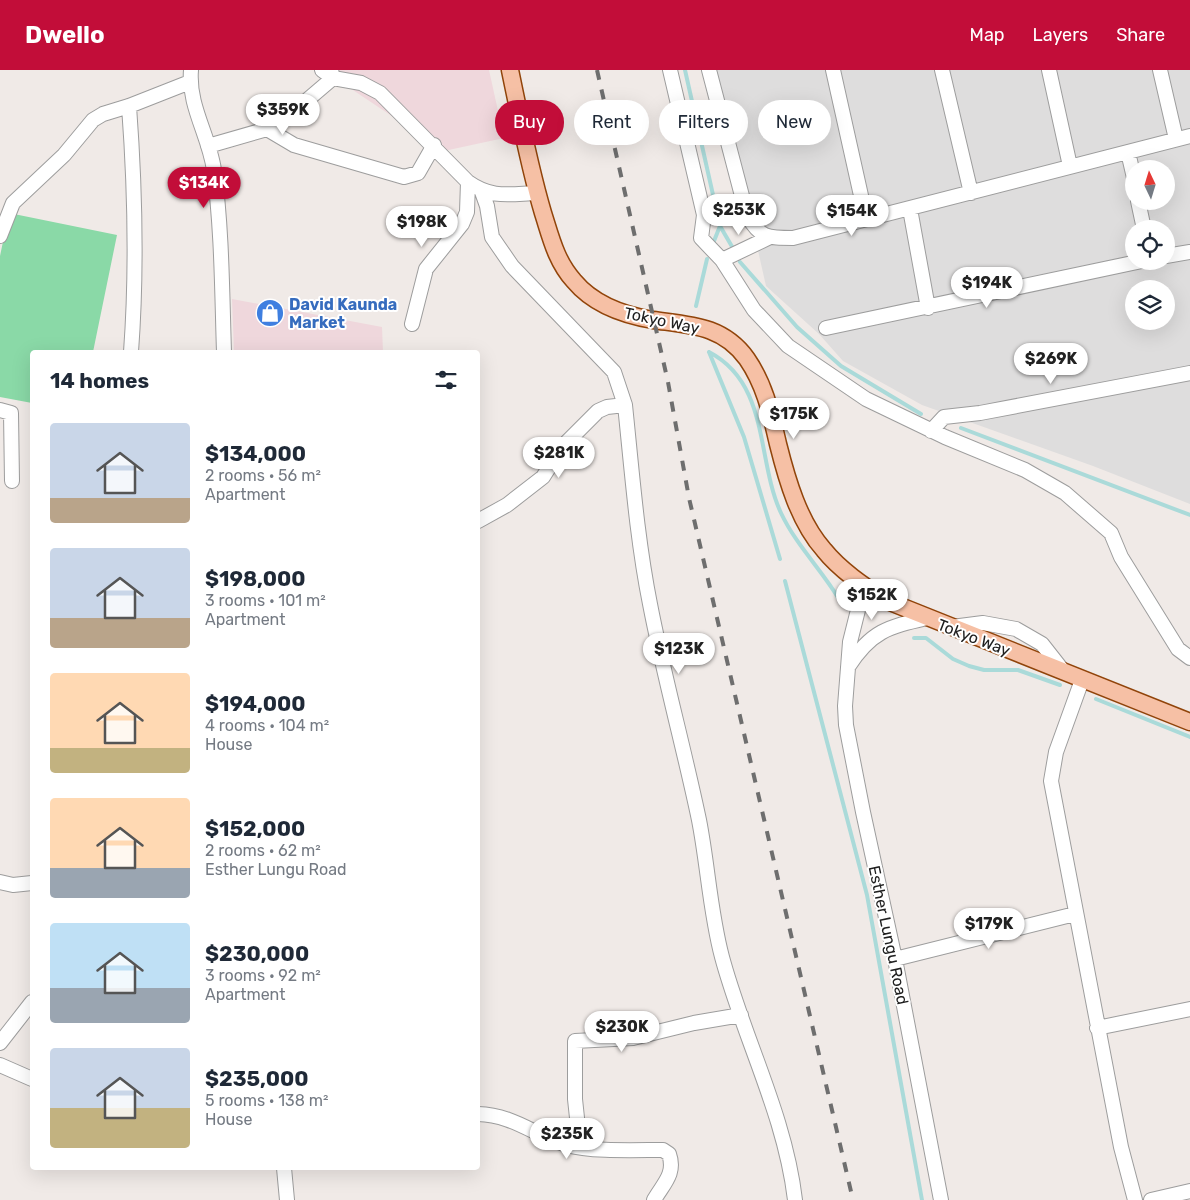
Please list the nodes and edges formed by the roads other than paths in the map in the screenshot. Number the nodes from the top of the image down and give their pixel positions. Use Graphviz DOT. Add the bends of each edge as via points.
graph roads {
  1 [pos="510,70"];
  2 [pos="670,70"];
  3 [pos="709,70"];
  4 [pos="833,70"];
  5 [pos="942,70"];
  6 [pos="1049,70"];
  7 [pos="1160,70"];
  8 [pos="329,73"];
  9 [pos="190,76"];
  10 [pos="129,106"];
  11 [pos="267,129"];
  12 [pos="1190,136"];
  13 [pos="1176,139"];
  14 [pos="434,145"];
  15 [pos="208,146"];
  16 [pos="1128,152"];
  17 [pos="1130,160"];
  18 [pos="1070,166"];
  19 [pos="468,182"];
  20 [pos="482,192"];
  21 [pos="971,193"];
  22 [pos="537,194"];
  23 [pos="6,200"];
  24 [pos="910,209"];
  25 [pos="866,218"];
  26 [pos="0,236"];
  27 [pos="768,238"];
  28 [pos="1190,252"];
  29 [pos="1175,254"];
  30 [pos="722,260"];
  31 [pos="1125,265"];
  32 [pos="928,308"];
  33 [pos="412,324"];
  34 [pos="826,328"];
  35 [pos="131,350"];
  36 [pos="224,350"];
  37 [pos="1190,373"];
  38 [pos="625,405"];
  39 [pos="0,410"];
  40 [pos="932,430"];
  41 [pos="12,481"];
  42 [pos="480,520"];
  43 [pos="864,586"];
  44 [pos="927,618"];
  45 [pos="952,627"];
  46 [pos="1190,658"];
  47 [pos="847,669"];
  48 [pos="1064,672"];
  49 [pos="1082,680"];
  50 [pos="1190,722"];
  51 [pos="0,882"];
  52 [pos="30,884"];
  53 [pos="1075,914"];
  54 [pos="896,959"];
  55 [pos="30,1005"];
  56 [pos="1190,1009"];
  57 [pos="741,1015"];
  58 [pos="1097,1028"];
  59 [pos="0,1043"];
  60 [pos="0,1065"];
  61 [pos="30,1078"];
  62 [pos="480,1114"];
  63 [pos="580,1146"];
  64 [pos="284,1170"];
  65 [pos="1190,1191"];
  66 [pos="287,1200"];
  67 [pos="654,1200"];
  68 [pos="795,1200"];
  69 [pos="941,1200"];
  70 [pos="1135,1200"];
  71 [pos="1151,1200"];
  1 -- 22 [label="main road, Tokyo Way"];
  2 -- 30 [label="street" via="704,216 701,238"];
  3 -- 27 [label="street" via="746,214 755,230"];
  4 -- 25 [label="street"];
  5 -- 21 [label="street"];
  6 -- 18 [label="street"];
  7 -- 13 [label="street"];
  8 -- 11 [label="street" via="292,113"];
  8 -- 14 [label="street" via="380,93"];
  9 -- 10 [label="street"];
  9 -- 15 [label="street" via="196,113"];
  10 -- 23 [label="street" via="93,120 64,154"];
  10 -- 35 [label="street" via="133,161"];
  11 -- 14 [label="street" via="294,144 404,177 418,173"];
  11 -- 15 [label="street"];
  12 -- 13 [label="street"];
  13 -- 16 [label="street"];
  14 -- 19 [label="street"];
  15 -- 36 [label="street" via="214,167 219,216"];
  16 -- 17 [label="street"];
  16 -- 18 [label="street"];
  18 -- 21 [label="street"];
  19 -- 20 [label="street"];
  19 -- 33 [label="street" via="467,212 462,224 426,269"];
  20 -- 22 [label="street"];
  20 -- 38 [label="street" via="492,237 512,266 614,372"];
  21 -- 24 [label="street"];
  22 -- 43 [label="main road, Tokyo Way" via="558,260 574,282 598,303 620,313 702,327 726,339 746,357 758,375 768,402 784,466 802,516 823,550"];
  23 -- 26 [label="street"];
  24 -- 25 [label="street"];
  24 -- 32 [label="street"];
  25 -- 27 [label="street" via="793,238"];
  27 -- 30 [label="street"];
  28 -- 29 [label="street"];
  30 -- 40 [label="street" via="754,310 788,346 866,399"];
  31 -- 32 [label="street"];
  32 -- 34 [label="street"];
  37 -- 40 [label="street" via="944,417"];
  38 -- 42 [label="street" via="598,411 562,447 543,477 507,505"];
  38 -- 57 [label="street" via="649,602 699,822 711,907 722,956"];
  39 -- 41 [label="street" via="11,413"];
  40 -- 46 [label="street" via="1025,470 1065,493 1111,533 1121,557 1178,649"];
  43 -- 44 [label="main road, Tokyo Way" via="885,600"];
  43 -- 47 [label="street, Esther Lungu Road" via="851,634"];
  44 -- 45 [label="main road, Tokyo Way"];
  44 -- 47 [label="street" via="892,626 872,638"];
  45 -- 48 [label="main road, Tokyo Way"];
  45 -- 48 [label="street" via="983,623 1016,629 1042,644"];
  47 -- 54 [label="street, Esther Lungu Road" via="845,706 849,746"];
  48 -- 49 [label="main road, Tokyo Way"];
  49 -- 50 [label="main road, Tokyo Way"];
  49 -- 53 [label="street" via="1056,752 1051,782"];
  51 -- 52 [label="street"];
  53 -- 54 [label="street"];
  53 -- 58 [label="street"];
  54 -- 69 [label="street, Esther Lungu Road"];
  55 -- 59 [label="street"];
  56 -- 58 [label="street"];
  57 -- 63 [label="street" via="633,1038 575,1041"];
  57 -- 68 [label="street" via="777,1116"];
  58 -- 70 [label="street"];
  60 -- 61 [label="street"];
  62 -- 63 [label="street" via="518,1122 550,1139"];
  63 -- 67 [label="street" via="664,1150 669,1154 671,1170"];
  64 -- 66 [label="street"];
  65 -- 71 [label="street"];
}
